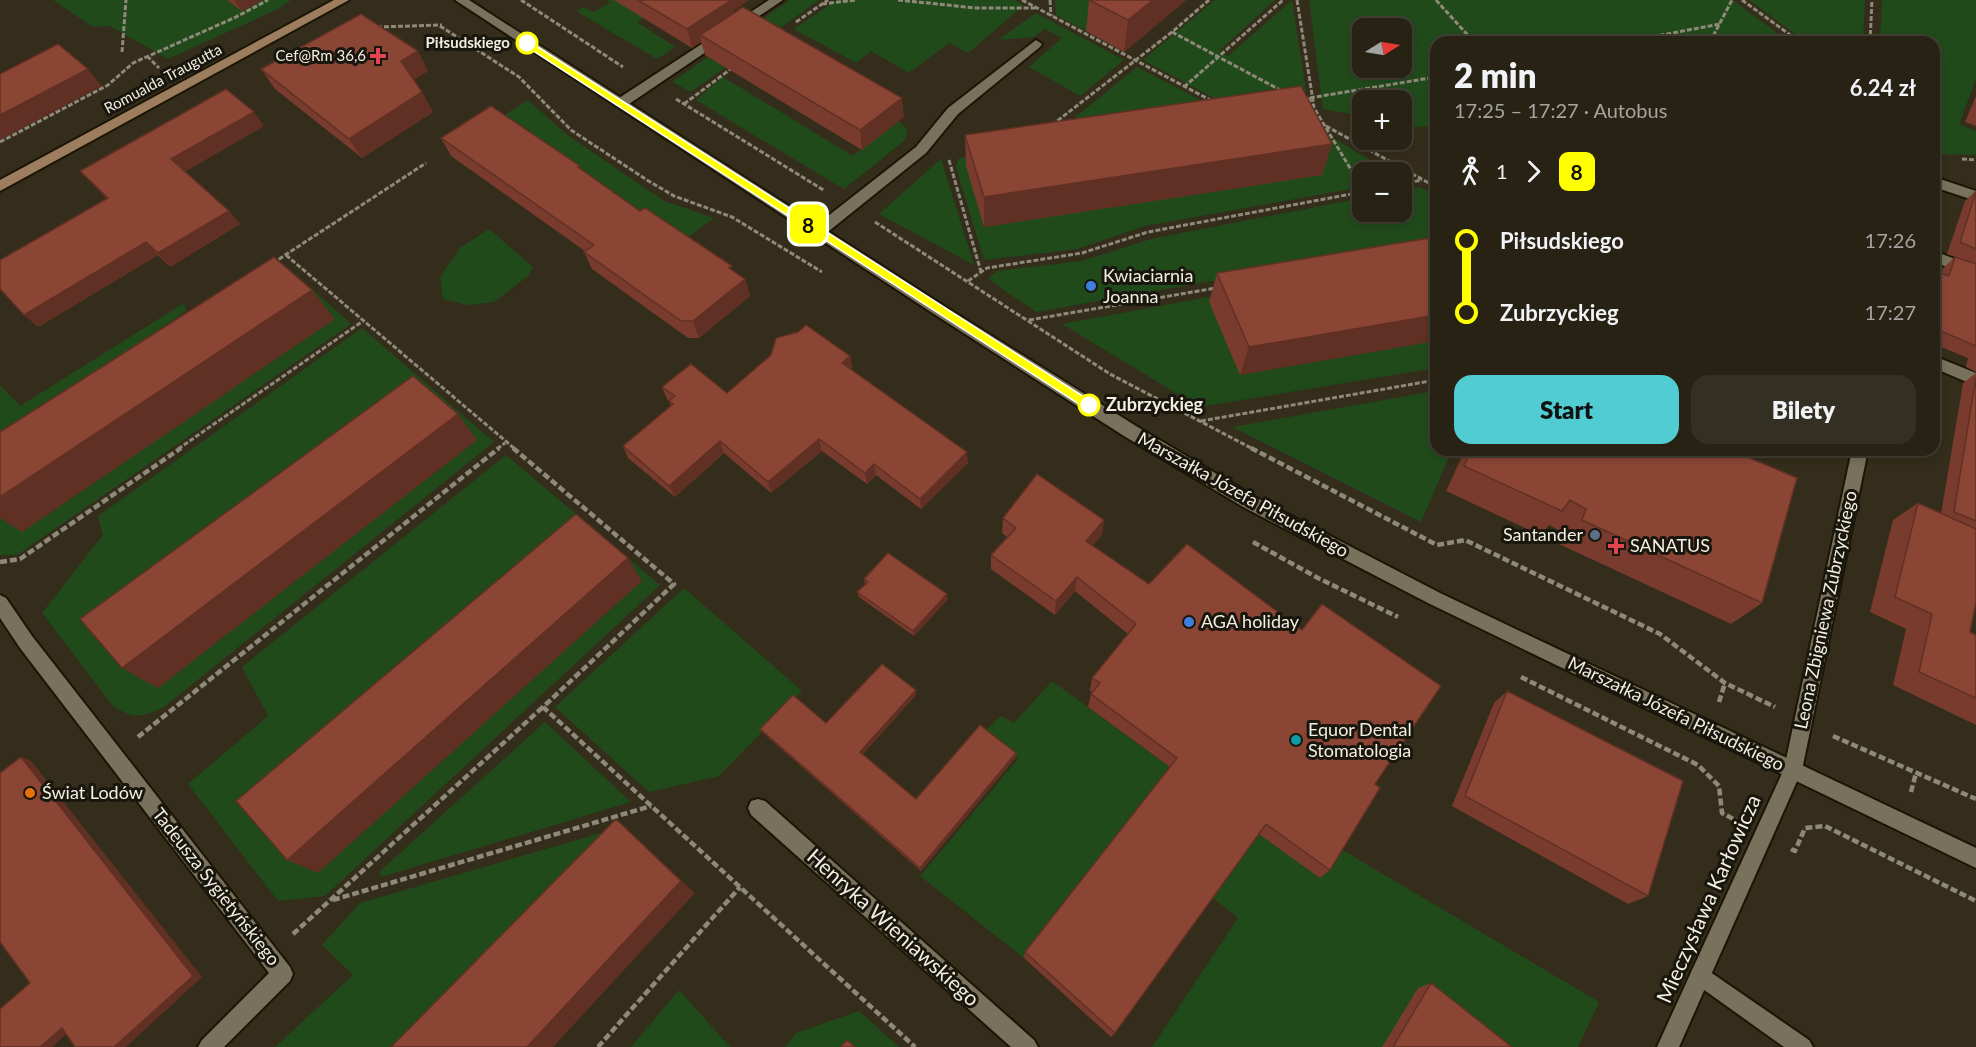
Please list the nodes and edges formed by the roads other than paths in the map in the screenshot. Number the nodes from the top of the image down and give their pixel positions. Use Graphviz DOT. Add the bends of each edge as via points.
graph roads {
  1 [pos="343,0"];
  2 [pos="460,0"];
  3 [pos="777,0"];
  4 [pos="1036,44"];
  5 [pos="621,103"];
  6 [pos="1940,184"];
  7 [pos="0,186"];
  8 [pos="1976,196"];
  9 [pos="819,231"];
  10 [pos="1940,258"];
  11 [pos="1976,273"];
  12 [pos="1940,365"];
  13 [pos="1976,380"];
  14 [pos="1859,456"];
  15 [pos="0,603"];
  16 [pos="1793,770"];
  17 [pos="758,808"];
  18 [pos="1976,858"];
  19 [pos="1700,975"];
  20 [pos="209,1047"];
  21 [pos="1027,1047"];
  22 [pos="1668,1047"];
  23 [pos="1802,1047"];
  1 -- 7 [label="main road, Romualda Traugutta"];
  2 -- 5 [label="street, Marszałka Józefa Piłsudskiego"];
  3 -- 5 [label="street"];
  4 -- 9 [label="street" via="953,111 921,150"];
  5 -- 9 [label="street, Marszałka Józefa Piłsudskiego"];
  6 -- 8 [label="street"];
  9 -- 16 [label="street, Marszałka Józefa Piłsudskiego" via="1120,425 1260,509 1434,598"];
  10 -- 11 [label="street"];
  12 -- 13 [label="street"];
  14 -- 16 [label="street, Leona Zbigniewa Zubrzyckiego"];
  15 -- 20 [label="street, Tadeusza Sygietyńskiego" via="283,974"];
  16 -- 18 [label="street, Marszałka Józefa Piłsudskiego"];
  16 -- 19 [label="street, Mieczysława Karłowicza"];
  17 -- 21 [label="street, Henryka Wieniawskiego"];
  19 -- 22 [label="street, Mieczysława Karłowicza"];
  19 -- 23 [label="street"];
}
